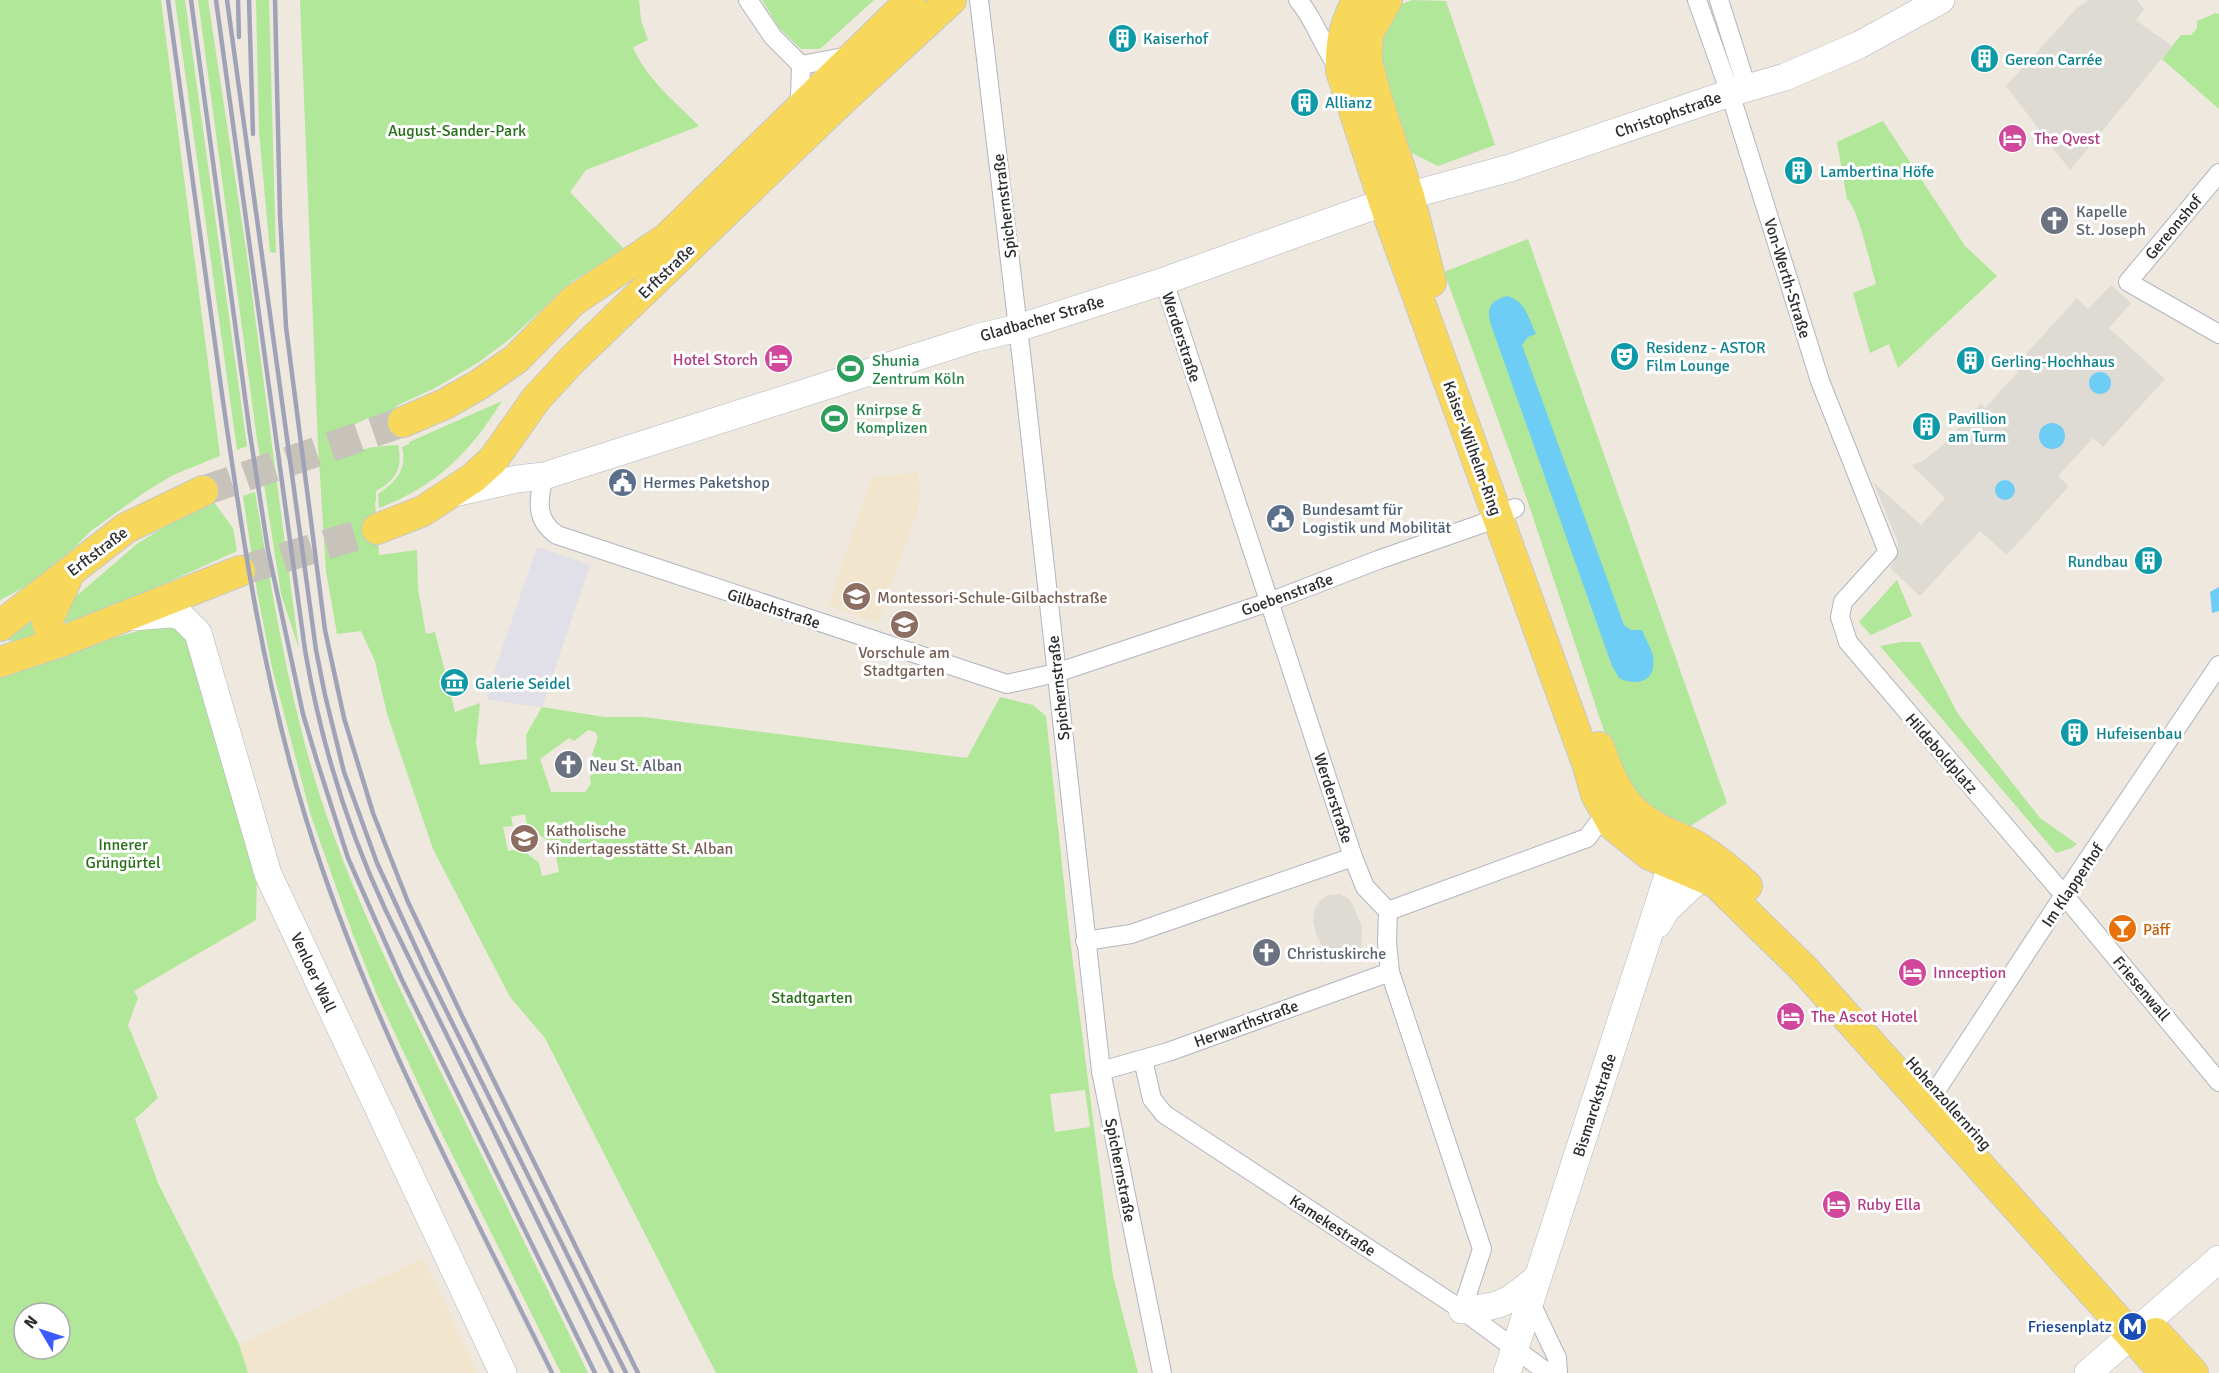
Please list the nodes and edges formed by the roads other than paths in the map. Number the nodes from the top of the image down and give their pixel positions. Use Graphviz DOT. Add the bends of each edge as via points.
graph roads {
  1 [pos="748,0"];
  2 [pos="911,0"];
  3 [pos="951,0"];
  4 [pos="979,0"];
  5 [pos="1298,0"];
  6 [pos="1357,0"];
  7 [pos="1387,0"];
  8 [pos="1697,0"];
  9 [pos="1719,0"];
  10 [pos="1941,0"];
  11 [pos="853,55"];
  12 [pos="801,65"];
  13 [pos="1341,71"];
  14 [pos="1738,91"];
  15 [pos="795,112"];
  16 [pos="2219,172"];
  17 [pos="1397,199"];
  18 [pos="1164,281"];
  19 [pos="1018,328"];
  20 [pos="2219,334"];
  21 [pos="403,422"];
  22 [pos="544,476"];
  23 [pos="203,491"];
  24 [pos="454,492"];
  25 [pos="1506,512"];
  26 [pos="377,529"];
  27 [pos="70,570"];
  28 [pos="240,571"];
  29 [pos="1269,602"];
  30 [pos="1843,602"];
  31 [pos="121,618"];
  32 [pos="0,626"];
  33 [pos="60,642"];
  34 [pos="7,656"];
  35 [pos="2219,665"];
  36 [pos="1056,673"];
  37 [pos="1605,814"];
  38 [pos="1671,850"];
  39 [pos="1353,857"];
  40 [pos="1702,876"];
  41 [pos="2064,895"];
  42 [pos="1388,911"];
  43 [pos="1085,941"];
  44 [pos="1644,949"];
  45 [pos="1390,972"];
  46 [pos="1143,1060"];
  47 [pos="1101,1071"];
  48 [pos="2219,1082"];
  49 [pos="1931,1097"];
  50 [pos="2219,1259"];
  51 [pos="1534,1289"];
  52 [pos="1462,1310"];
  53 [pos="2139,1328"];
  54 [pos="1510,1361"];
  55 [pos="503,1373"];
  56 [pos="1162,1373"];
  57 [pos="1548,1373"];
  58 [pos="1558,1373"];
  59 [pos="2088,1373"];
  60 [pos="2165,1373"];
  61 [pos="2193,1373"];
  1 -- 12 [label="street" via="773,37"];
  2 -- 11 [label="main road, Erftstraße"];
  3 -- 24 [label="main road, Erftstraße" via="571,361 536,399 493,460"];
  4 -- 19 [label="street, Spichernstraße"];
  5 -- 13 [label="street" via="1309,12 1329,56"];
  6 -- 13 [label="main road, Kaiser-Wilhelm-Ring" via="1340,47"];
  7 -- 17 [label="main road, Kaiser-Wilhelm-Ring" via="1368,34 1367,61"];
  8 -- 14 [label="street, Von-Werth-Straße"];
  9 -- 14 [label="street, Von-Werth-Straße"];
  10 -- 14 [label="street, Christophstraße" via="1859,45 1785,77"];
  11 -- 12 [label="street"];
  11 -- 15 [label="main road, Erftstraße"];
  12 -- 15 [label="street"];
  13 -- 17 [label="main road, Kaiser-Wilhelm-Ring"];
  14 -- 17 [label="street, Christophstraße" via="1510,168"];
  14 -- 30 [label="street, Von-Werth-Straße" via="1820,381 1888,552"];
  15 -- 21 [label="main road, Erftstraße" via="667,238 573,301 516,359 445,404"];
  16 -- 20 [label="street, Gereonshof" via="2127,282"];
  17 -- 18 [label="street, Gladbacher Straße"];
  17 -- 25 [label="main road, Kaiser-Wilhelm-Ring" via="1429,274"];
  18 -- 19 [label="street, Gladbacher Straße"];
  18 -- 29 [label="street, Werderstraße"];
  19 -- 22 [label="street, Gladbacher Straße"];
  19 -- 36 [label="street, Spichernstraße"];
  22 -- 24 [label="street, Gladbacher Straße"];
  22 -- 36 [label="street, Gilbachstraße" via="539,509 546,528 557,535 1007,684"];
  23 -- 27 [label="main road, Erftstraße" via="126,528"];
  24 -- 26 [label="main road, Erftstraße" via="423,511"];
  25 -- 29 [label="street, Goebenstraße"];
  25 -- 37 [label="main road, Kaiser-Wilhelm-Ring"];
  25 -- 38 [label="main road, Kaiser-Wilhelm-Ring" via="1612,780 1634,811"];
  27 -- 32 [label="main road, Erftstraße"];
  27 -- 33 [label="main road" via="47,622 51,634"];
  28 -- 31 [label="main road"];
  29 -- 36 [label="street, Goebenstraße"];
  29 -- 39 [label="street, Werderstraße"];
  30 -- 41 [label="street, Hildeboldplatz" via="1840,616 1848,642"];
  31 -- 33 [label="main road"];
  31 -- 55 [label="street, Venloer Wall" via="181,616 198,633 268,874"];
  33 -- 34 [label="main road"];
  35 -- 41 [label="street, Im Klapperhof"];
  36 -- 43 [label="street, Spichernstraße"];
  37 -- 38 [label="main road, Kaiser-Wilhelm-Ring" via="1620,833"];
  37 -- 42 [label="street" via="1587,838"];
  38 -- 40 [label="main road, Hohenzollernring"];
  38 -- 44 [label="street"];
  38 -- 49 [label="main road, Hohenzollernring" via="1719,861 1749,887 1824,962"];
  39 -- 42 [label="street, Werderstraße" via="1365,887"];
  39 -- 43 [label="street" via="1131,934"];
  40 -- 44 [label="street" via="1666,910"];
  40 -- 49 [label="main road, Hohenzollernring" via="1716,883"];
  41 -- 48 [label="street, Friesenwall"];
  41 -- 49 [label="street, Im Klapperhof"];
  42 -- 45 [label="street"];
  43 -- 47 [label="street, Spichernstraße"];
  44 -- 51 [label="street, Bismarckstraße"];
  45 -- 46 [label="street, Herwarthstraße"];
  45 -- 52 [label="street" via="1482,1249"];
  46 -- 47 [label="street, Herwarthstraße"];
  46 -- 52 [label="street, Kamekestraße" via="1152,1099 1164,1114"];
  47 -- 56 [label="street, Spichernstraße"];
  49 -- 53 [label="main road, Hohenzollernring"];
  50 -- 53 [label="street"];
  51 -- 52 [label="street" via="1488,1308"];
  51 -- 54 [label="street, Bismarckstraße"];
  51 -- 58 [label="street" via="1557,1358"];
  52 -- 54 [label="street, Kamekestraße"];
  53 -- 59 [label="street"];
  53 -- 60 [label="main road, Hohenzollernring"];
  53 -- 61 [label="main road, Hohenzollernring"];
  54 -- 57 [label="street, Kamekestraße"];
}
